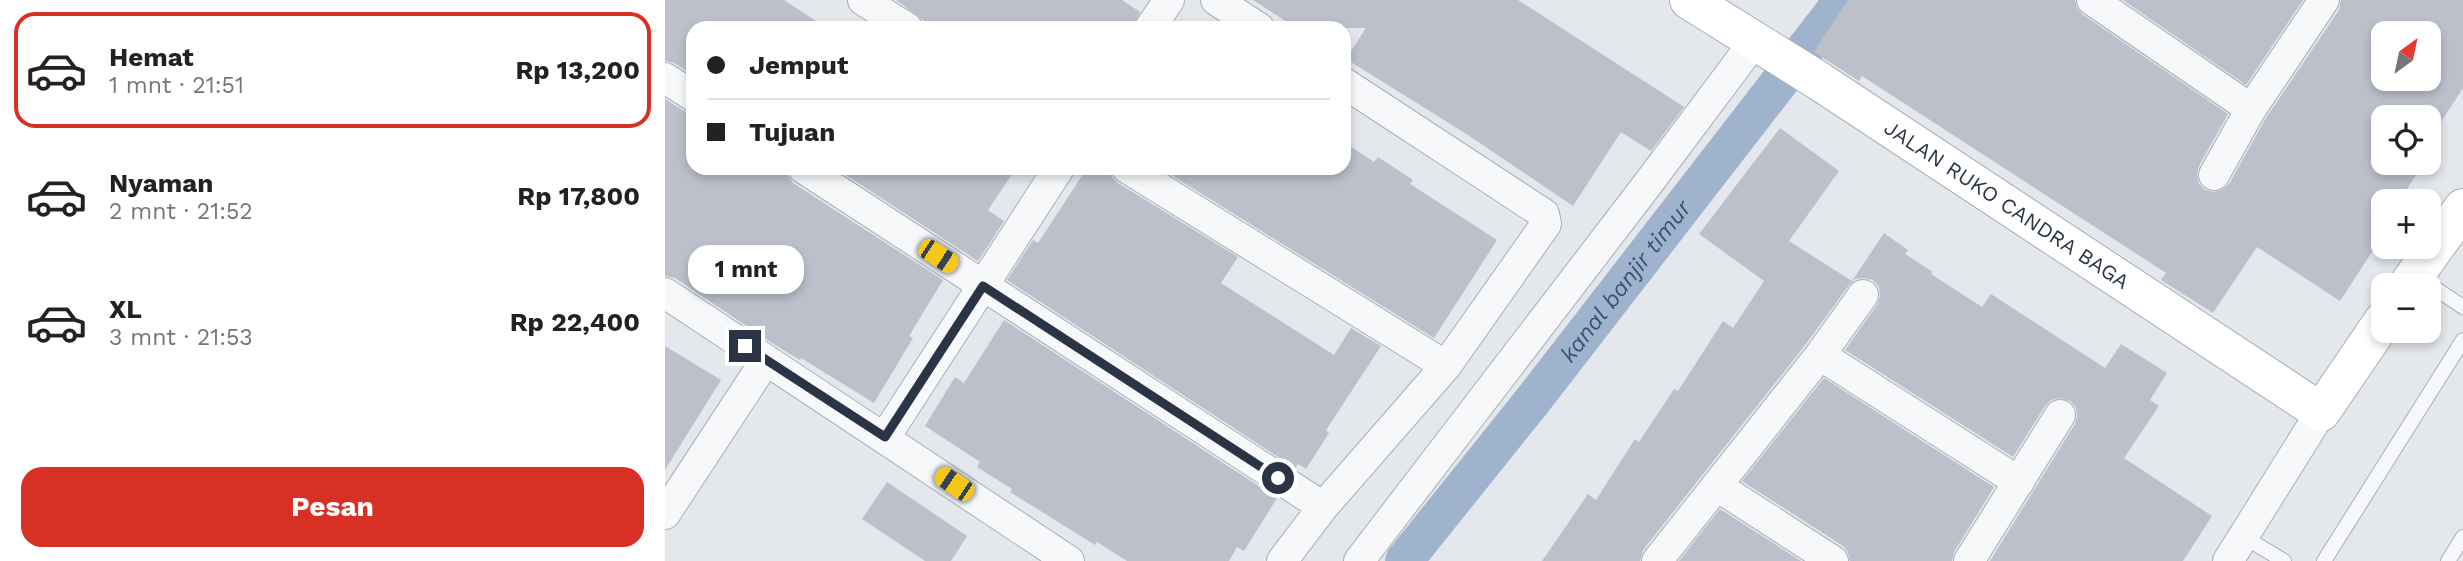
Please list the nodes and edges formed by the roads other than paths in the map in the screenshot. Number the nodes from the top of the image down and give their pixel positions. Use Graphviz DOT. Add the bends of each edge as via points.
graph roads {
  1 [pos="863,0"];
  2 [pos="1169,0"];
  3 [pos="1216,0"];
  4 [pos="1689,0"];
  5 [pos="2092,0"];
  6 [pos="2324,0"];
  7 [pos="896,21"];
  8 [pos="1155,21"];
  9 [pos="1248,21"];
  10 [pos="1761,46"];
  11 [pos="665,78"];
  12 [pos="1351,88"];
  13 [pos="686,92"];
  14 [pos="2251,109"];
  15 [pos="2214,174"];
  16 [pos="814,175"];
  17 [pos="1054,175"];
  18 [pos="1138,175"];
  19 [pos="2463,208"];
  20 [pos="2416,273"];
  21 [pos="983,286"];
  22 [pos="665,293"];
  23 [pos="1863,295"];
  24 [pos="2441,296"];
  25 [pos="2463,307"];
  26 [pos="2371,339"];
  27 [pos="2463,340"];
  28 [pos="1820,355"];
  29 [pos="765,360"];
  30 [pos="1446,366"];
  31 [pos="2321,412"];
  32 [pos="2060,415"];
  33 [pos="885,437"];
  34 [pos="2019,482"];
  35 [pos="1717,486"];
  36 [pos="1323,507"];
  37 [pos="665,514"];
  38 [pos="2463,537"];
  39 [pos="2236,549"];
  40 [pos="1069,561"];
  41 [pos="1282,561"];
  42 [pos="1359,561"];
  43 [pos="1657,561"];
  44 [pos="1833,561"];
  45 [pos="1969,561"];
  46 [pos="2284,561"];
  47 [pos="2324,561"];
  48 [pos="2448,561"];
  1 -- 7 [label="street"];
  2 -- 8 [label="street"];
  3 -- 9 [label="street"];
  4 -- 10 [label="street, JALAN RUKO CANDRA BAGA"];
  5 -- 14 [label="street"];
  6 -- 14 [label="street"];
  10 -- 31 [label="street, JALAN RUKO CANDRA BAGA"];
  10 -- 42 [label="street" via="1647,185"];
  11 -- 13 [label="street"];
  12 -- 30 [label="street" via="1546,216 1545,224"];
  14 -- 15 [label="street"];
  16 -- 21 [label="street"];
  17 -- 21 [label="street"];
  18 -- 30 [label="street"];
  19 -- 20 [label="street"];
  21 -- 33 [label="street"];
  21 -- 36 [label="street"];
  22 -- 29 [label="street"];
  23 -- 28 [label="street"];
  24 -- 25 [label="lane"];
  26 -- 31 [label="street"];
  27 -- 47 [label="lane"];
  28 -- 34 [label="street"];
  28 -- 35 [label="street"];
  29 -- 33 [label="street"];
  29 -- 37 [label="street"];
  30 -- 36 [label="street"];
  31 -- 39 [label="street"];
  32 -- 34 [label="street"];
  33 -- 40 [label="street"];
  34 -- 45 [label="street"];
  35 -- 43 [label="street"];
  35 -- 44 [label="street"];
  36 -- 41 [label="street"];
  38 -- 48 [label="lane"];
  39 -- 46 [label="lane"];
}
